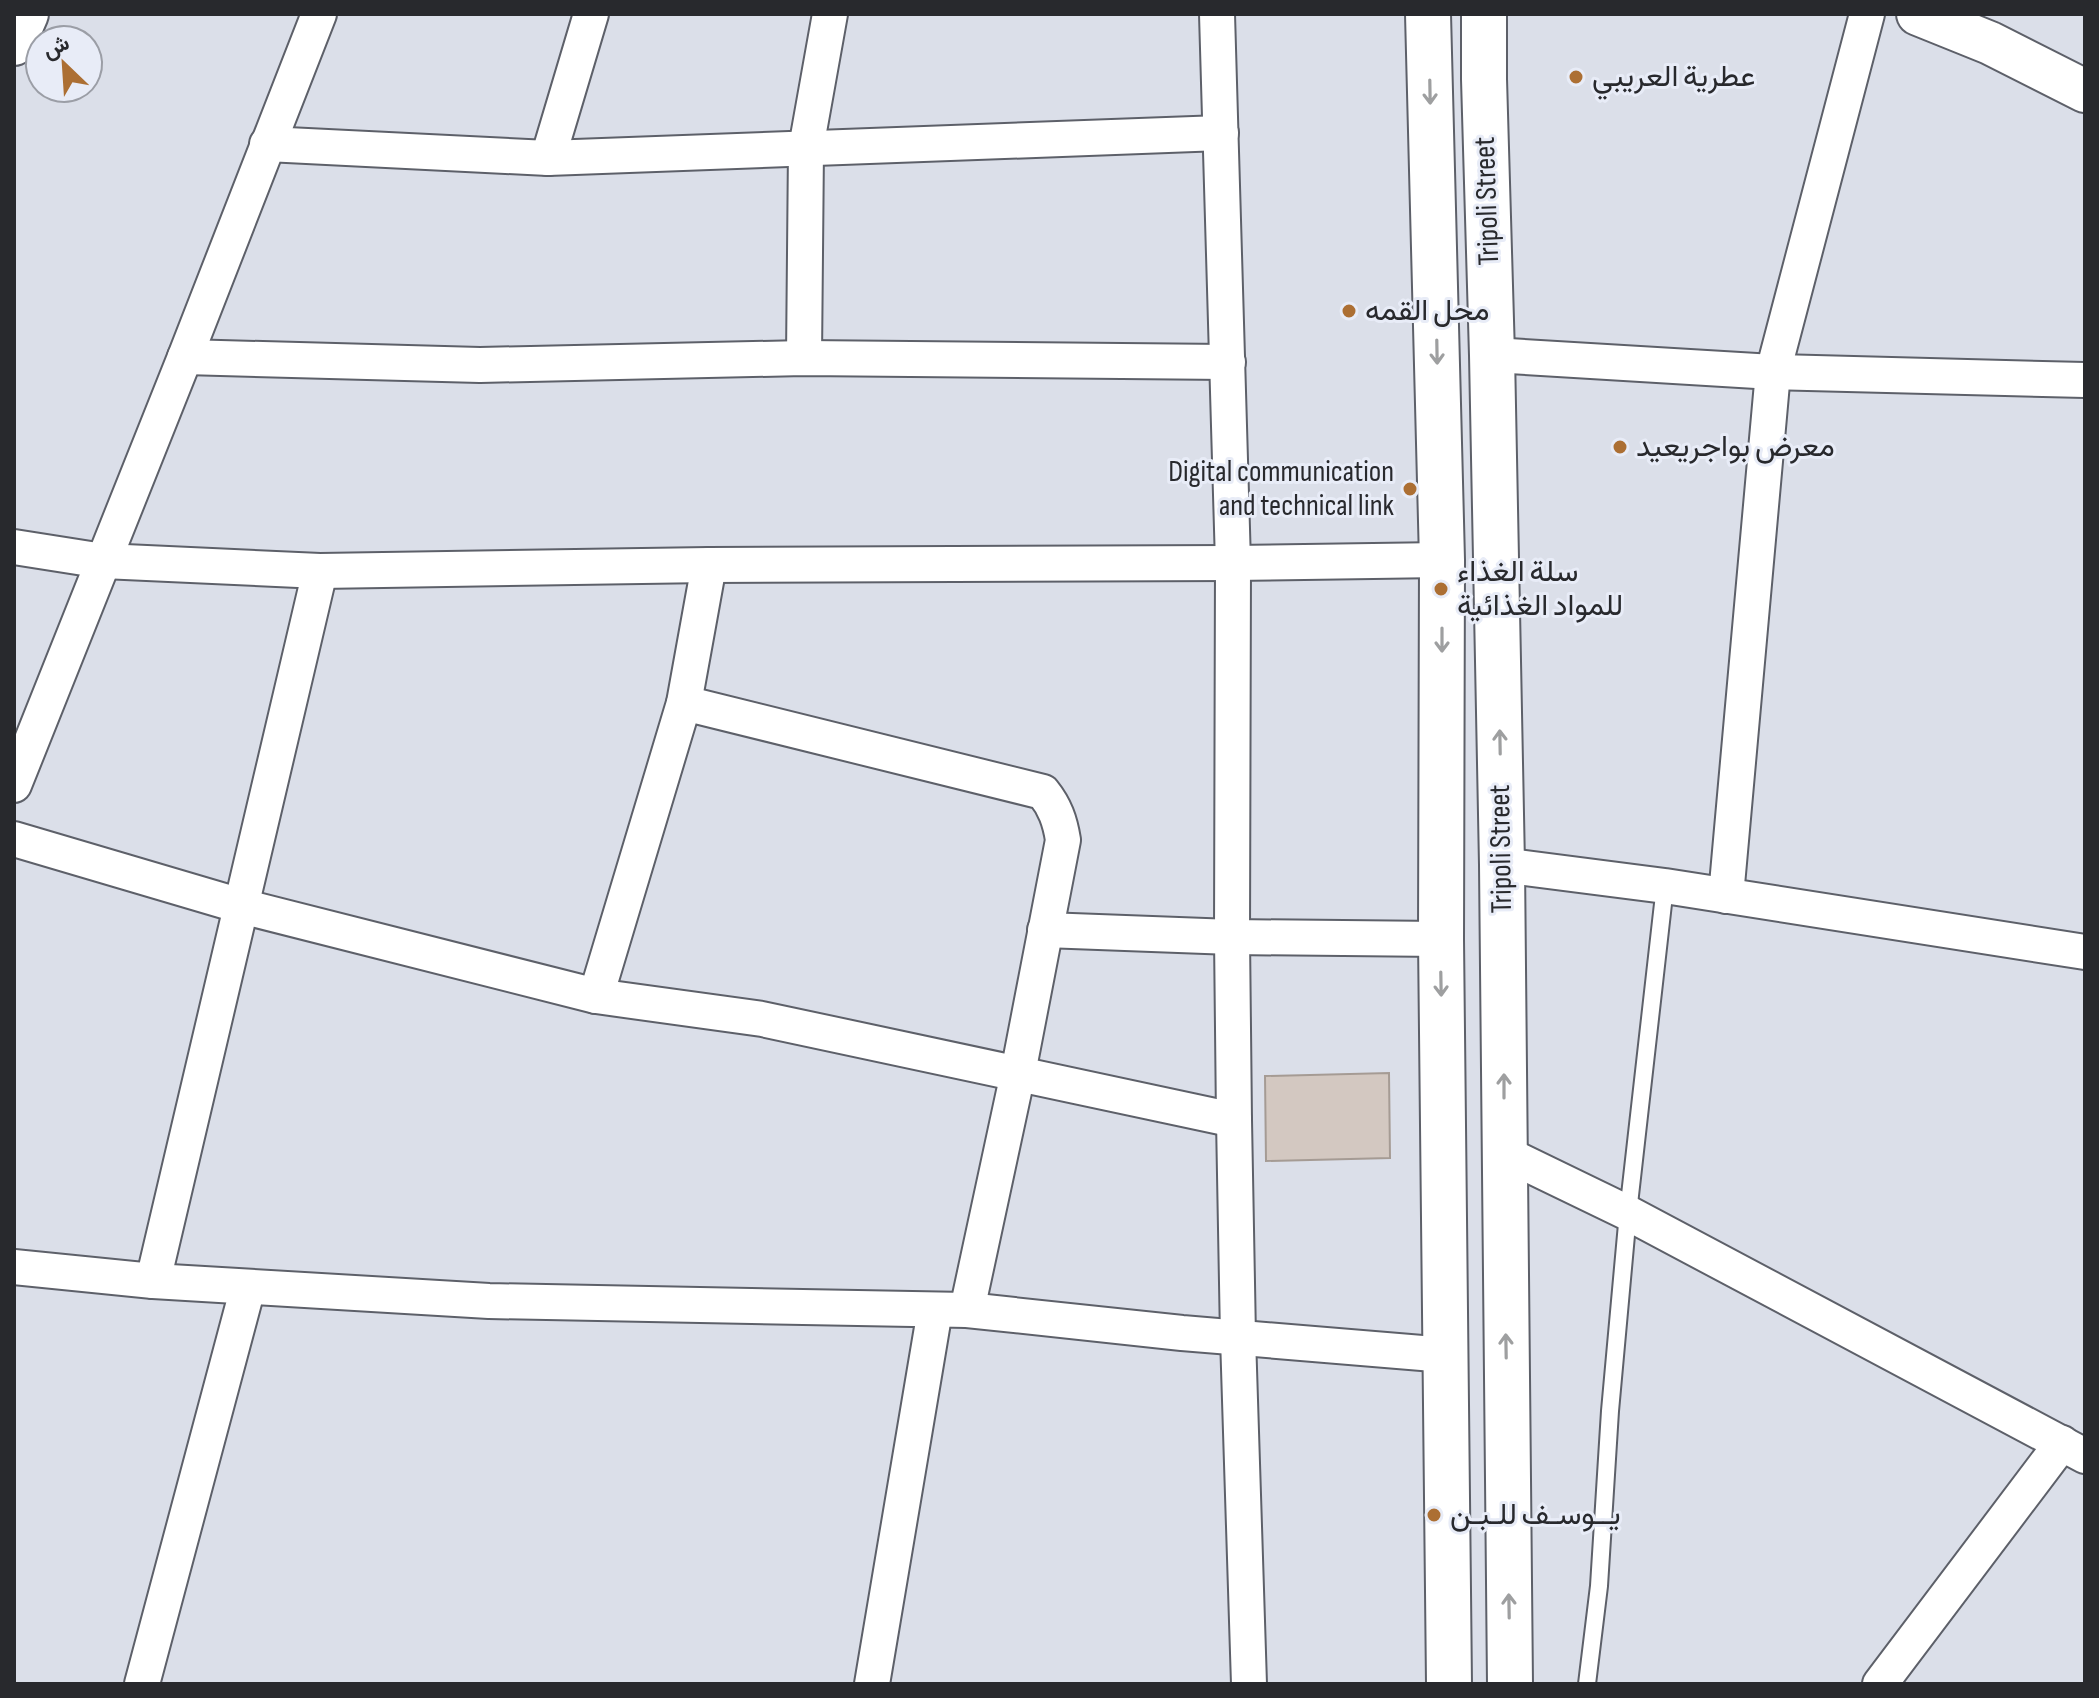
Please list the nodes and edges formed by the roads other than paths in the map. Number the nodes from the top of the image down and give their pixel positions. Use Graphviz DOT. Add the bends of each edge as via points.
graph roads {
  1 [pos="27,14"];
  2 [pos="319,14"];
  3 [pos="591,14"];
  4 [pos="830,14"];
  5 [pos="1217,14"];
  6 [pos="1428,14"];
  7 [pos="1484,14"];
  8 [pos="1867,14"];
  9 [pos="1918,14"];
  10 [pos="1994,29"];
  11 [pos="14,44"];
  12 [pos="2085,91"];
  13 [pos="1221,133"];
  14 [pos="267,144"];
  15 [pos="806,148"];
  16 [pos="548,158"];
  17 [pos="1492,355"];
  18 [pos="185,357"];
  19 [pos="804,358"];
  20 [pos="1228,362"];
  21 [pos="1773,372"];
  22 [pos="2085,380"];
  23 [pos="14,547"];
  24 [pos="1442,560"];
  25 [pos="103,561"];
  26 [pos="1233,563"];
  27 [pos="709,565"];
  28 [pos="320,571"];
  29 [pos="684,703"];
  30 [pos="14,785"];
  31 [pos="14,839"];
  32 [pos="1502,865"];
  33 [pos="1665,886"];
  34 [pos="1726,896"];
  35 [pos="241,906"];
  36 [pos="1045,930"];
  37 [pos="1232,937"];
  38 [pos="1441,939"];
  39 [pos="2085,952"];
  40 [pos="596,996"];
  41 [pos="1018,1073"];
  42 [pos="1234,1120"];
  43 [pos="1504,1153"];
  44 [pos="1628,1213"];
  45 [pos="14,1267"];
  46 [pos="153,1281"];
  47 [pos="248,1287"];
  48 [pos="951,1310"];
  49 [pos="1238,1337"];
  50 [pos="1446,1355"];
  51 [pos="2074,1449"];
  52 [pos="142,1684"];
  53 [pos="872,1684"];
  54 [pos="1249,1684"];
  55 [pos="1449,1684"];
  56 [pos="1510,1684"];
  57 [pos="1587,1684"];
  58 [pos="1880,1684"];
  1 -- 11 [label="street"];
  2 -- 14 [label="street"];
  3 -- 16 [label="street"];
  4 -- 15 [label="street"];
  5 -- 13 [label="street"];
  6 -- 24 [label="main road, Tripoli Street, one-way"];
  7 -- 17 [label="main road, Tripoli Street"];
  8 -- 21 [label="street"];
  9 -- 10 [label="street"];
  10 -- 12 [label="street"];
  13 -- 15 [label="street"];
  13 -- 20 [label="street"];
  14 -- 16 [label="street"];
  14 -- 18 [label="street"];
  15 -- 16 [label="street"];
  15 -- 19 [label="street"];
  17 -- 21 [label="street"];
  32 -- 17 [label="main road, Tripoli Street, one-way"];
  18 -- 19 [label="street" via="480,365"];
  18 -- 25 [label="street"];
  19 -- 20 [label="street"];
  20 -- 26 [label="street"];
  21 -- 22 [label="street"];
  21 -- 34 [label="street"];
  23 -- 25 [label="street"];
  24 -- 26 [label="street"];
  24 -- 38 [label="main road, Tripoli Street, one-way"];
  25 -- 28 [label="street"];
  25 -- 30 [label="street"];
  26 -- 27 [label="street"];
  26 -- 37 [label="street"];
  27 -- 28 [label="street"];
  27 -- 29 [label="street"];
  28 -- 35 [label="street"];
  29 -- 36 [label="street" via="1043,792 1060,820 1063,840"];
  29 -- 40 [label="street"];
  31 -- 35 [label="street"];
  32 -- 33 [label="street"];
  43 -- 32 [label="main road, Tripoli Street, one-way"];
  33 -- 34 [label="street"];
  33 -- 44 [label="lane"];
  34 -- 39 [label="street"];
  35 -- 40 [label="street"];
  35 -- 46 [label="street"];
  36 -- 37 [label="street"];
  36 -- 41 [label="street"];
  37 -- 38 [label="street"];
  37 -- 42 [label="street"];
  38 -- 50 [label="main road, Tripoli Street, one-way"];
  40 -- 41 [label="street" via="762,1019"];
  41 -- 42 [label="street"];
  41 -- 48 [label="street"];
  42 -- 49 [label="street"];
  43 -- 44 [label="street"];
  56 -- 43 [label="main road, Tripoli Street, one-way"];
  44 -- 51 [label="street"];
  44 -- 57 [label="lane"];
  45 -- 46 [label="street"];
  46 -- 47 [label="street"];
  47 -- 48 [label="street" via="489,1301"];
  47 -- 52 [label="street"];
  48 -- 49 [label="street"];
  48 -- 53 [label="street"];
  49 -- 50 [label="street"];
  49 -- 54 [label="street"];
  50 -- 55 [label="main road, Tripoli Street"];
  51 -- 58 [label="street"];
}
